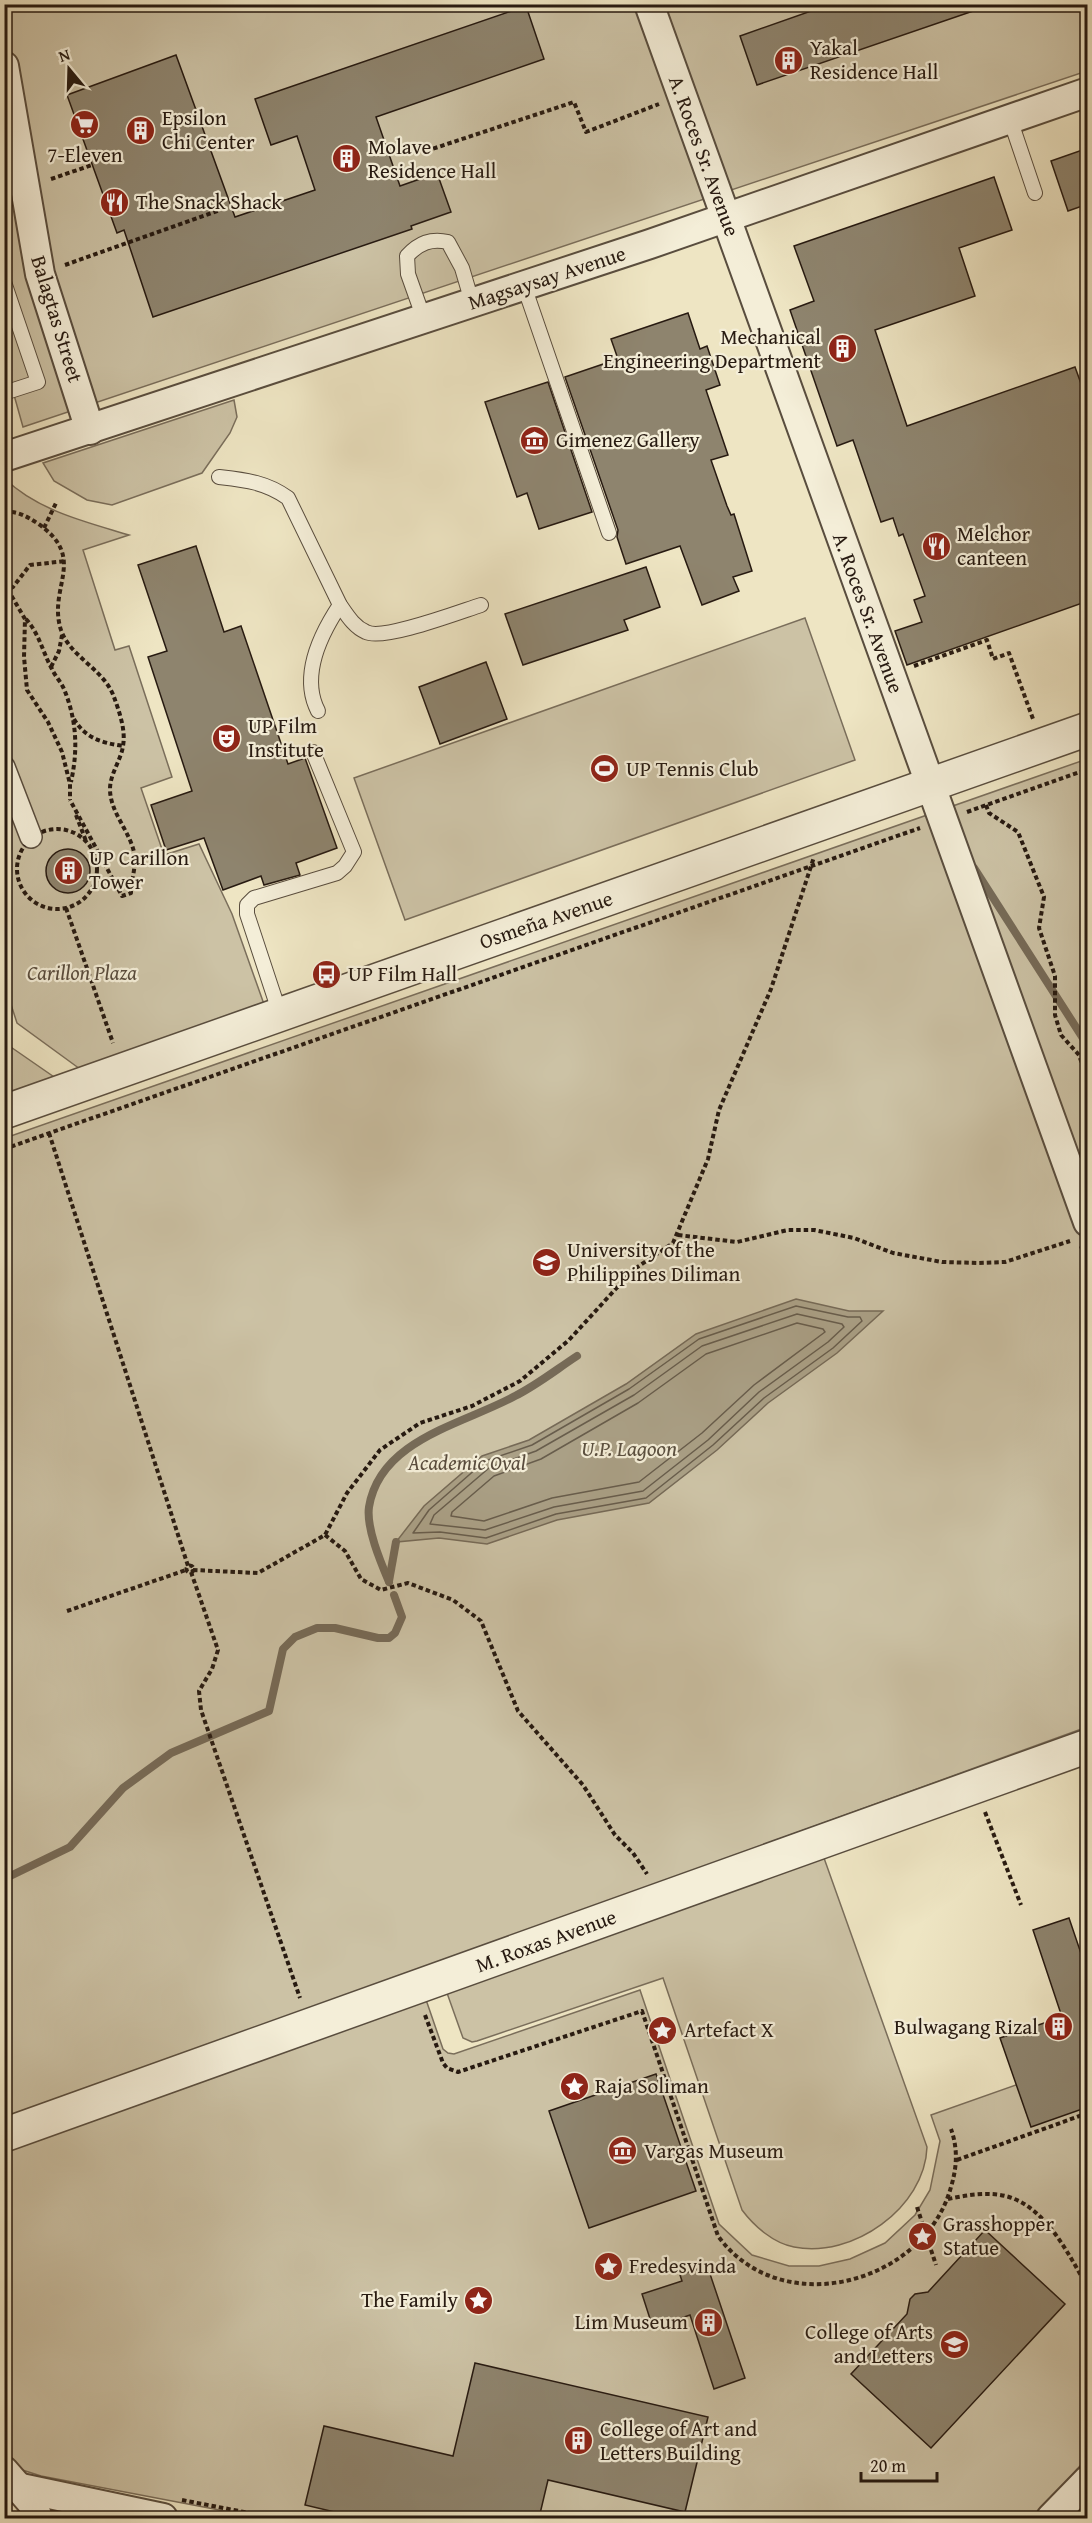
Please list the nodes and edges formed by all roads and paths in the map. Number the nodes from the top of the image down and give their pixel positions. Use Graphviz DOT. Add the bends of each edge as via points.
graph roads {
  1 [pos="649,4"];
  2 [pos="5,77"];
  3 [pos="1088,92"];
  4 [pos="682,95"];
  5 [pos="1010,119"];
  6 [pos="426,151"];
  7 [pos="92,165"];
  8 [pos="25,188"];
  9 [pos="1035,193"];
  10 [pos="220,210"];
  11 [pos="726,216"];
  12 [pos="40,273"];
  13 [pos="4,282"];
  14 [pos="524,286"];
  15 [pos="472,302"];
  16 [pos="424,319"];
  17 [pos="4,393"];
  18 [pos="90,430"];
  19 [pos="5,454"];
  20 [pos="219,477"];
  21 [pos="57,501"];
  22 [pos="4,512"];
  23 [pos="44,528"];
  24 [pos="609,533"];
  25 [pos="66,561"];
  26 [pos="4,582"];
  27 [pos="7,590"];
  28 [pos="340,605"];
  29 [pos="481,605"];
  30 [pos="25,619"];
  31 [pos="62,633"];
  32 [pos="51,668"];
  33 [pos="890,675"];
  34 [pos="318,711"];
  35 [pos="73,715"];
  36 [pos="1088,729"];
  37 [pos="1042,745"];
  38 [pos="123,746"];
  39 [pos="313,752"];
  40 [pos="4,766"];
  41 [pos="1088,769"];
  42 [pos="70,784"];
  43 [pos="930,784"];
  44 [pos="70,800"];
  45 [pos="986,805"];
  46 [pos="943,820"];
  47 [pos="826,821"];
  48 [pos="31,837"];
  49 [pos="86,841"];
  50 [pos="811,867"];
  51 [pos="66,908"];
  52 [pos="280,1014"];
  53 [pos="122,1070"];
  54 [pos="1088,1081"];
  55 [pos="4,1112"];
  56 [pos="50,1133"];
  57 [pos="4,1149"];
  58 [pos="1083,1230"];
  59 [pos="678,1235"];
  60 [pos="325,1535"];
  61 [pos="190,1569"];
  62 [pos="67,1611"];
  63 [pos="1088,1746"];
  64 [pos="976,1786"];
  65 [pos="647,1875"];
  66 [pos="1021,1905"];
  67 [pos="301,2001"];
  68 [pos="424,2014"];
  69 [pos="1088,2113"];
  70 [pos="951,2129"];
  71 [pos="4,2135"];
  72 [pos="957,2160"];
  73 [pos="948,2199"];
  74 [pos="917,2207"];
  75 [pos="926,2235"];
  76 [pos="936,2265"];
  77 [pos="1088,2288"];
  78 [pos="1088,2480"];
  79 [pos="10,2484"];
  80 [pos="38,2518"];
  81 [pos="163,2518"];
  82 [pos="1051,2518"];
  1 -- 4 [label="street, A. Roces Sr. Avenue"];
  2 -- 8 [label="street, Balagtas Street"];
  3 -- 5 [label="street, Magsaysay Avenue"];
  4 -- 6 [label="path" via="586,132 574,102"];
  4 -- 11 [label="street, A. Roces Sr. Avenue"];
  5 -- 9 [label="lane"];
  5 -- 11 [label="street, Magsaysay Avenue"];
  7 -- 8 [label="path"];
  8 -- 12 [label="street, Balagtas Street"];
  10 -- 12 [label="path"];
  11 -- 14 [label="street, Magsaysay Avenue"];
  11 -- 33 [label="street, A. Roces Sr. Avenue"];
  12 -- 18 [label="street, Balagtas Street"];
  13 -- 17 [label="lane" via="38,382"];
  14 -- 15 [label="street, Magsaysay Avenue"];
  14 -- 24 [label="lane"];
  15 -- 16 [label="street, Magsaysay Avenue"];
  15 -- 16 [label="lane" via="462,268 448,242 437,239 416,245 407,256 408,274"];
  16 -- 18 [label="street, Magsaysay Avenue"];
  18 -- 19 [label="street, Magsaysay Avenue"];
  20 -- 28 [label="lane" via="253,481 288,498"];
  21 -- 23 [label="path"];
  22 -- 23 [label="path" via="16,511"];
  23 -- 25 [label="path" via="61,547"];
  25 -- 27 [label="path" via="30,565"];
  25 -- 31 [label="path" via="58,621"];
  26 -- 27 [label="path"];
  27 -- 30 [label="path"];
  28 -- 29 [label="lane" via="351,621 367,633 389,633"];
  28 -- 34 [label="lane" via="325,628 314,661 311,693"];
  30 -- 32 [label="path" via="36,631"];
  30 -- 42 [label="path" via="27,690 62,752"];
  31 -- 32 [label="path"];
  31 -- 38 [label="path" via="103,677 114,695"];
  32 -- 35 [label="path"];
  33 -- 37 [label="path" via="987,640 993,659 1009,653"];
  33 -- 43 [label="street, A. Roces Sr. Avenue"];
  35 -- 38 [label="path" via="89,736"];
  35 -- 42 [label="path" via="77,744"];
  36 -- 37 [label="street, Osmeña Avenue"];
  37 -- 43 [label="street, Osmeña Avenue"];
  38 -- 44 [label="path" via="110,788 112,804 134,852 131,893 122,896"];
  39 -- 52 [label="lane" via="354,852 337,873 254,898 247,905"];
  40 -- 48 [label="street"];
  41 -- 45 [label="path"];
  42 -- 44 [label="path"];
  43 -- 46 [label="street, A. Roces Sr. Avenue"];
  43 -- 47 [label="street, Osmeña Avenue"];
  44 -- 49 [label="path"];
  45 -- 46 [label="path"];
  45 -- 54 [label="path" via="989,813 1018,832 1044,897 1039,928 1055,976 1055,1015 1061,1035 1079,1055"];
  46 -- 50 [label="path"];
  46 -- 58 [label="street, A. Roces Sr. Avenue"];
  47 -- 50 [label="path"];
  47 -- 52 [label="street, Osmeña Avenue"];
  48 -- 49 [label="path" via="64,830"];
  48 -- 51 [label="path" via="17,863 22,888 40,905"];
  49 -- 51 [label="path" via="96,862 93,886 87,896"];
  50 -- 56 [label="path"];
  50 -- 59 [label="path" via="771,988 719,1110 708,1159"];
  51 -- 53 [label="path"];
  52 -- 53 [label="street, Osmeña Avenue"];
  53 -- 55 [label="street, Osmeña Avenue"];
  56 -- 57 [label="path"];
  56 -- 61 [label="path"];
  58 -- 59 [label="path" via="1005,1262 978,1263 942,1262 893,1253 854,1238 814,1230 788,1230 737,1242"];
  59 -- 60 [label="path" via="666,1249 633,1270 569,1340 520,1381 472,1406 420,1424 380,1450 347,1493"];
  60 -- 61 [label="path" via="258,1573"];
  60 -- 65 [label="path" via="345,1551 361,1579 381,1590 408,1583 453,1600 481,1621 518,1711 583,1785"];
  61 -- 62 [label="path"];
  61 -- 67 [label="path" via="218,1650 199,1691 205,1722"];
  63 -- 64 [label="street, M. Roxas Avenue"];
  64 -- 66 [label="path"];
  64 -- 71 [label="street, M. Roxas Avenue"];
  68 -- 75 [label="path" via="442,2063 458,2072 642,2011 718,2236 736,2257 762,2275 795,2283 840,2282 890,2266"];
  69 -- 72 [label="path"];
  70 -- 72 [label="path"];
  72 -- 73 [label="path"];
  73 -- 75 [label="path"];
  73 -- 77 [label="path" via="990,2194 1009,2197 1030,2209 1064,2246"];
  74 -- 75 [label="path"];
  75 -- 76 [label="path"];
  78 -- 82 [label="street"];
  79 -- 80 [label="street" via="32,2503"];
  79 -- 81 [label="street"];
}
